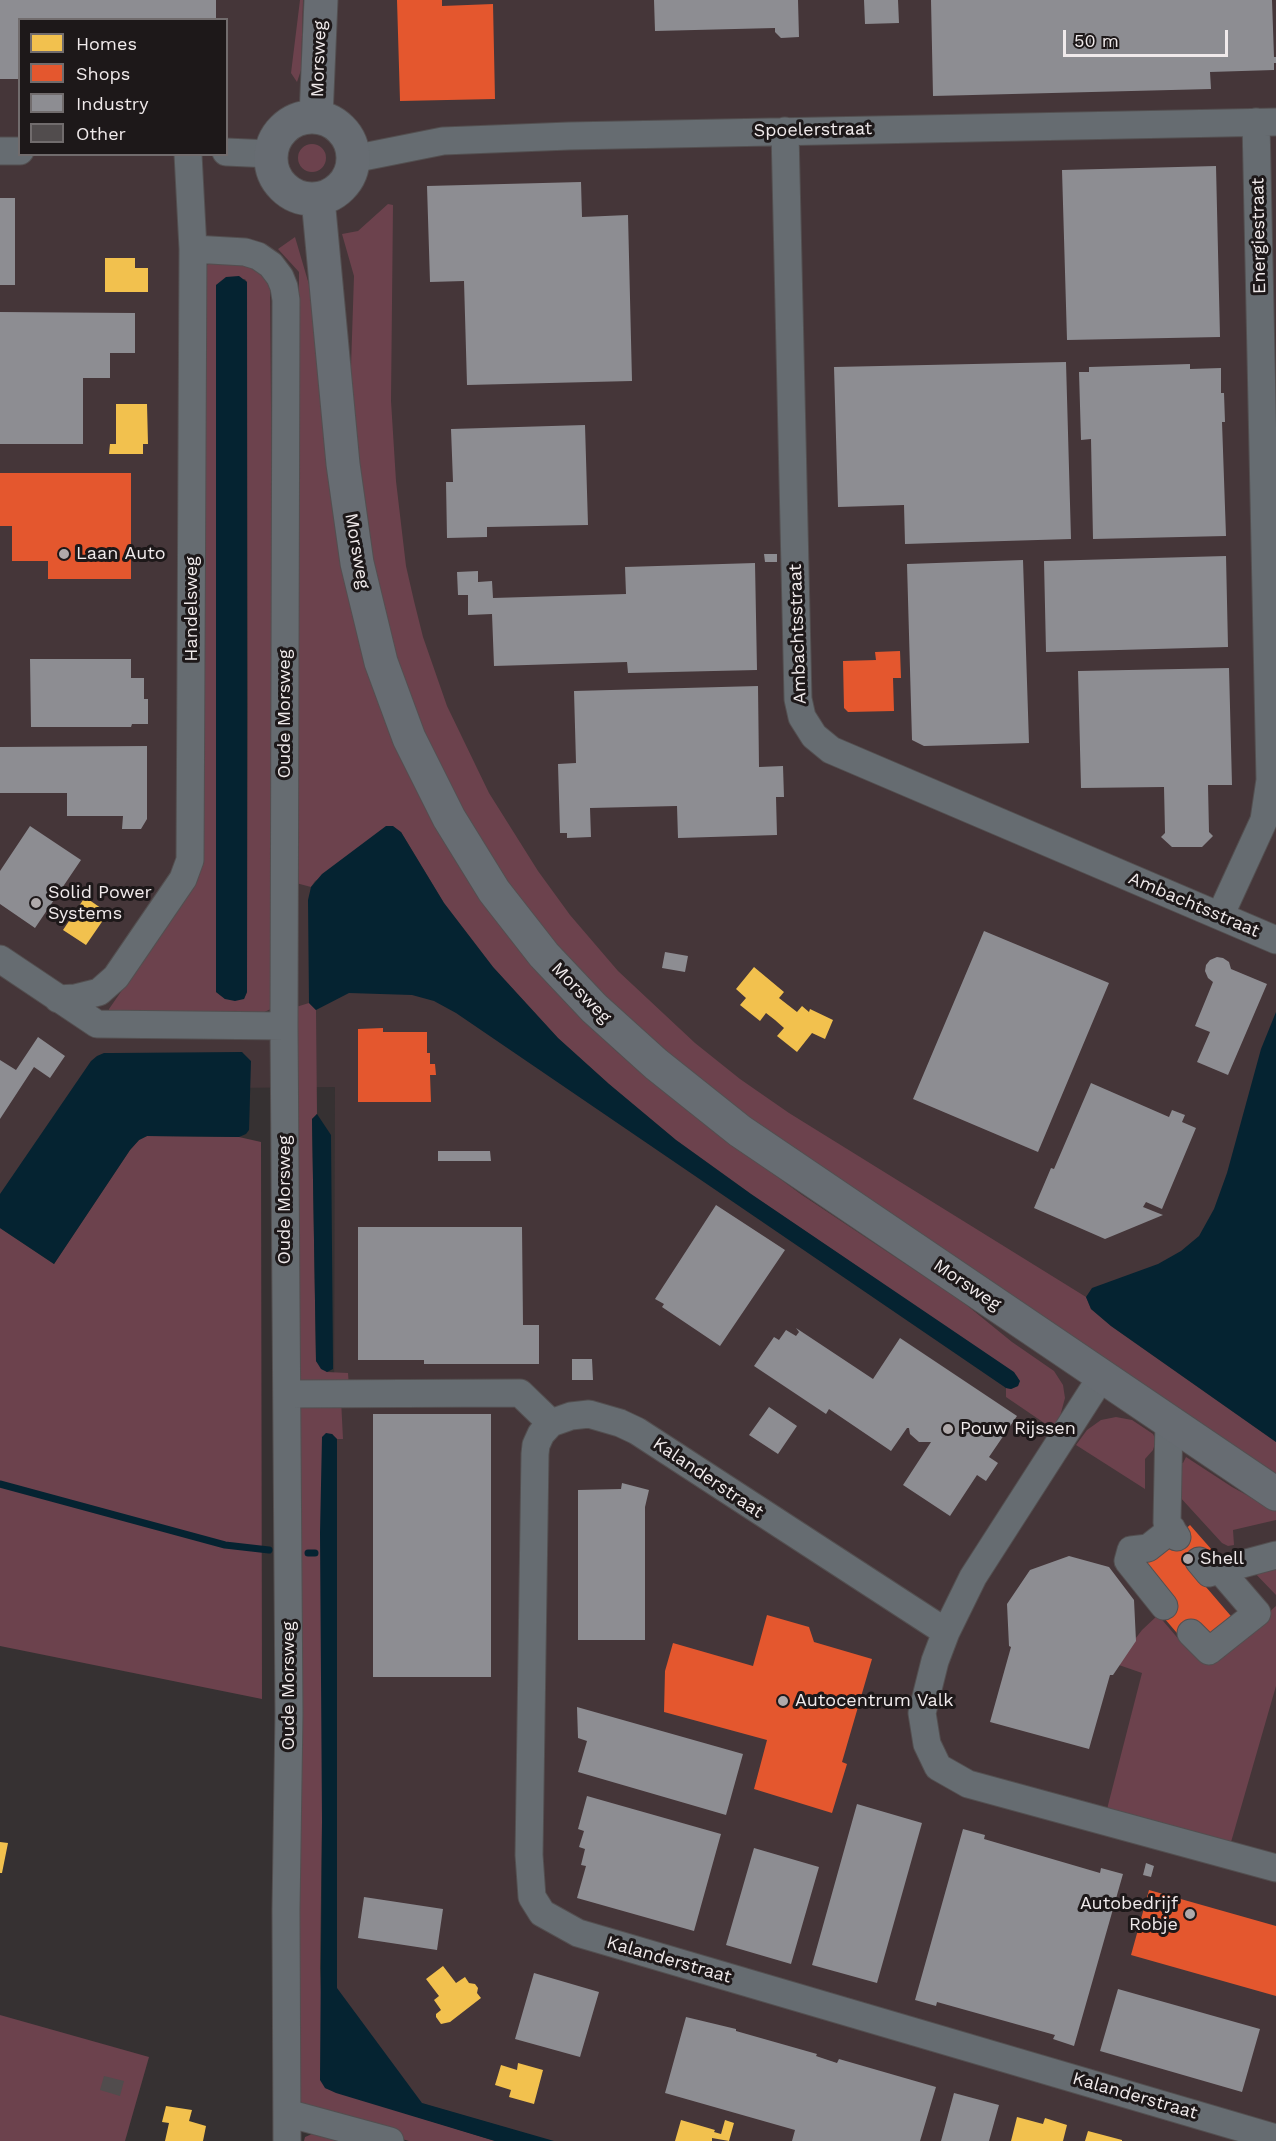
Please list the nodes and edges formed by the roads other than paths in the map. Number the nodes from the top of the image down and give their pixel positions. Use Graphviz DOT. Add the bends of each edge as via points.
graph roads {
  1 [pos="321,0"];
  2 [pos="316,117"];
  3 [pos="1266,122"];
  4 [pos="786,131"];
  5 [pos="0,151"];
  6 [pos="18,151"];
  7 [pos="228,152"];
  8 [pos="271,154"];
  9 [pos="188,156"];
  10 [pos="353,159"];
  11 [pos="318,199"];
  12 [pos="193,249"];
  13 [pos="1220,916"];
  14 [pos="1276,940"];
  15 [pos="0,959"];
  16 [pos="58,999"];
  17 [pos="284,1026"];
  18 [pos="1102,1376"];
  19 [pos="287,1394"];
  20 [pos="1169,1420"];
  21 [pos="551,1424"];
  22 [pos="1276,1494"];
  23 [pos="1276,1555"];
  24 [pos="1164,1606"];
  25 [pos="946,1632"];
  26 [pos="1191,1632"];
  27 [pos="1276,1869"];
  28 [pos="287,2113"];
  29 [pos="1276,2138"];
  30 [pos="287,2141"];
  31 [pos="390,2141"];
  1 -- 2 [label="main road, Morsweg"];
  2 -- 8 [label="main road" via="295,120 286,126 278,134"];
  2 -- 10 [label="main road" via="343,131"];
  3 -- 4 [label="street, Spoelerstraat"];
  3 -- 13 [label="street, Energiestraat" via="1270,780 1264,820"];
  4 -- 10 [label="street, Spoelerstraat" via="443,141"];
  4 -- 13 [label="street, Ambachtsstraat" via="798,699 802,717 814,736 831,750"];
  5 -- 6 [label="street"];
  7 -- 8 [label="street"];
  8 -- 11 [label="main road" via="274,175 280,184 297,196"];
  9 -- 12 [label="street, Handelsweg"];
  10 -- 11 [label="main road" via="339,189"];
  11 -- 18 [label="main road, Morsweg" via="343,464 357,563 381,662 409,738 449,818 494,891 544,955 594,1008 656,1064 740,1131"];
  12 -- 16 [label="street, Handelsweg" via="190,860 183,879 116,977 99,992"];
  12 -- 17 [label="street, Oude Morsweg" via="258,256 280,277 286,300"];
  13 -- 14 [label="street, Ambachtsstraat"];
  15 -- 16 [label="street"];
  16 -- 17 [label="street" via="97,1024"];
  17 -- 19 [label="street, Oude Morsweg"];
  18 -- 20 [label="main road, Morsweg"];
  18 -- 25 [label="street" via="973,1577"];
  19 -- 21 [label="street" via="520,1393"];
  19 -- 28 [label="street, Oude Morsweg"];
  20 -- 22 [label="main road, Morsweg"];
  20 -- 24 [label="street" via="1167,1523 1174,1533 1148,1548 1131,1550 1128,1561"];
  21 -- 25 [label="street, Kalanderstraat" via="589,1414 637,1431"];
  21 -- 29 [label="street, Kalanderstraat" via="536,1445 535,1477 529,1855 532,1897 542,1913 578,1933"];
  23 -- 26 [label="street" via="1209,1565 1257,1613 1209,1652"];
  25 -- 27 [label="street" via="921,1713 927,1744 938,1767 968,1784"];
  28 -- 30 [label="street"];
  28 -- 31 [label="street"];
}
